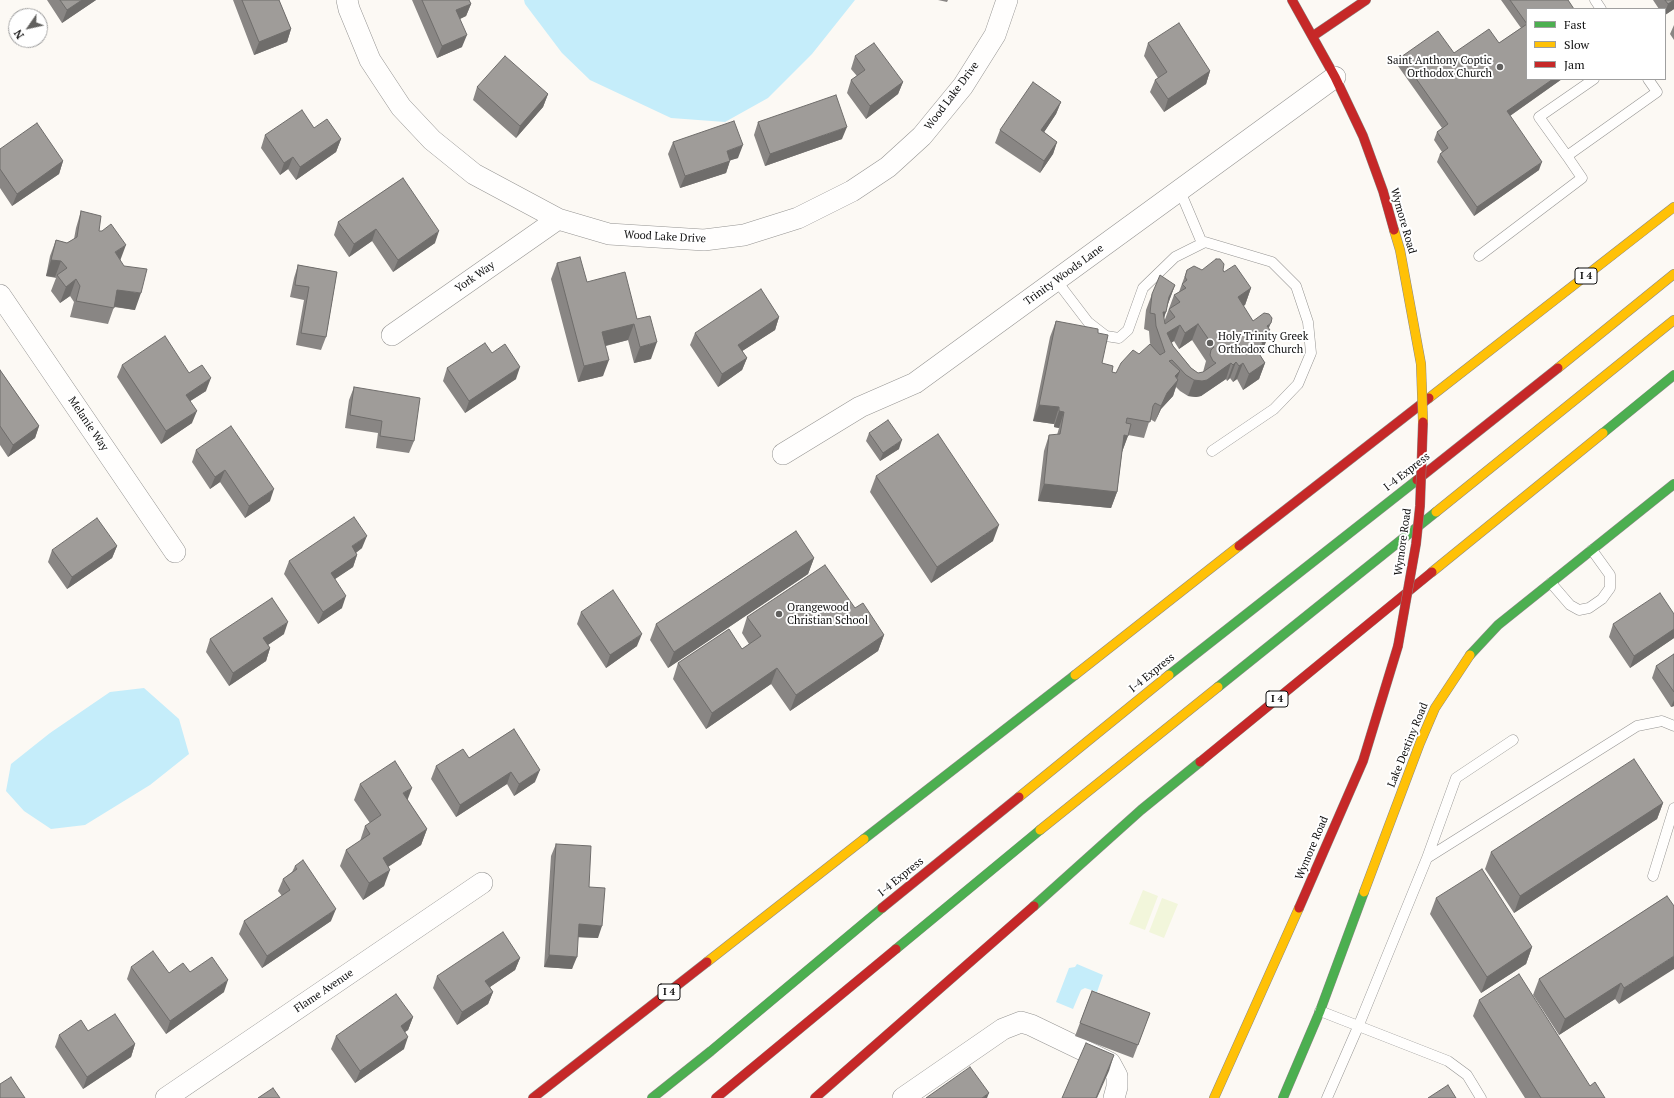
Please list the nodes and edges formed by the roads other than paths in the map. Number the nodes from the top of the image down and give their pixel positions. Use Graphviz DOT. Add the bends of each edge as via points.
graph roads {
  1 [pos="347,0"];
  2 [pos="1007,0"];
  3 [pos="1292,0"];
  4 [pos="1366,0"];
  5 [pos="1313,36"];
  6 [pos="1335,77"];
  7 [pos="1593,80"];
  8 [pos="1649,80"];
  9 [pos="1567,156"];
  10 [pos="1180,191"];
  11 [pos="1674,207"];
  12 [pos="558,219"];
  13 [pos="1202,243"];
  14 [pos="1479,256"];
  15 [pos="1674,274"];
  16 [pos="1056,280"];
  17 [pos="0,295"];
  18 [pos="1674,320"];
  19 [pos="392,335"];
  20 [pos="1674,375"];
  21 [pos="1212,451"];
  22 [pos="783,454"];
  23 [pos="1674,484"];
  24 [pos="1592,550"];
  25 [pos="175,552"];
  26 [pos="1551,583"];
  27 [pos="1674,726"];
  28 [pos="1513,740"];
  29 [pos="1674,808"];
  30 [pos="1427,858"];
  31 [pos="1653,876"];
  32 [pos="482,883"];
  33 [pos="1320,1011"];
  34 [pos="1358,1027"];
  35 [pos="166,1098"];
  36 [pos="533,1098"];
  37 [pos="652,1098"];
  38 [pos="716,1098"];
  39 [pos="815,1098"];
  40 [pos="903,1098"];
  41 [pos="1114,1098"];
  42 [pos="1214,1098"];
  43 [pos="1283,1098"];
  44 [pos="1327,1098"];
  45 [pos="1481,1098"];
  1 -- 12 [label="street, Wood Lake Drive" via="370,60 401,108 432,140 474,174"];
  2 -- 12 [label="street, Wood Lake Drive" via="995,35 962,86 922,136 888,167 858,187 798,218 744,235 704,240 609,234"];
  3 -- 5 [label="main road, Wymore Road"];
  4 -- 5 [label="main road"];
  5 -- 6 [label="main road, Wymore Road"];
  6 -- 10 [label="street, Trinity Woods Lane"];
  6 -- 42 [label="main road, Wymore Road, bridge" via="1363,136 1383,191 1400,250 1421,364 1423,430 1416,544 1398,646 1363,761"];
  7 -- 9 [label="lane" via="1538,117"];
  8 -- 9 [label="lane" via="1657,92"];
  9 -- 14 [label="lane" via="1582,178"];
  10 -- 13 [label="lane"];
  10 -- 16 [label="street, Trinity Woods Lane"];
  11 -- 36 [label="main road, I 4"];
  12 -- 19 [label="street, York Way"];
  13 -- 16 [label="lane" via="1175,257 1143,288 1128,330 1119,338 1106,336 1088,322"];
  13 -- 21 [label="lane" via="1272,262 1296,286 1308,322 1311,353 1298,384 1274,409"];
  15 -- 37 [label="main road, I-4 Express" via="1533,390 1179,666"];
  16 -- 22 [label="street, Trinity Woods Lane" via="916,383 860,407"];
  17 -- 25 [label="street, Melanie Way"];
  18 -- 38 [label="main road" via="1036,833"];
  20 -- 39 [label="main road, I 4" via="1141,810"];
  23 -- 24 [label="main road, Lake Destiny Road"];
  24 -- 26 [label="main road, Lake Destiny Road"];
  24 -- 26 [label="lane" via="1610,575 1610,588 1602,599 1589,608 1579,610 1570,605"];
  26 -- 33 [label="main road, Lake Destiny Road" via="1498,625 1471,652 1435,708"];
  27 -- 30 [label="lane" via="1662,721 1636,726"];
  28 -- 30 [label="lane" via="1456,778"];
  29 -- 31 [label="lane"];
  30 -- 34 [label="lane"];
  32 -- 35 [label="street, Flame Avenue"];
  33 -- 34 [label="lane"];
  33 -- 43 [label="main road, Lake Destiny Road"];
  34 -- 44 [label="lane"];
  34 -- 45 [label="lane" via="1448,1061 1467,1075"];
  40 -- 41 [label="street" via="1003,1029 1021,1022 1110,1063 1117,1076"];
}
